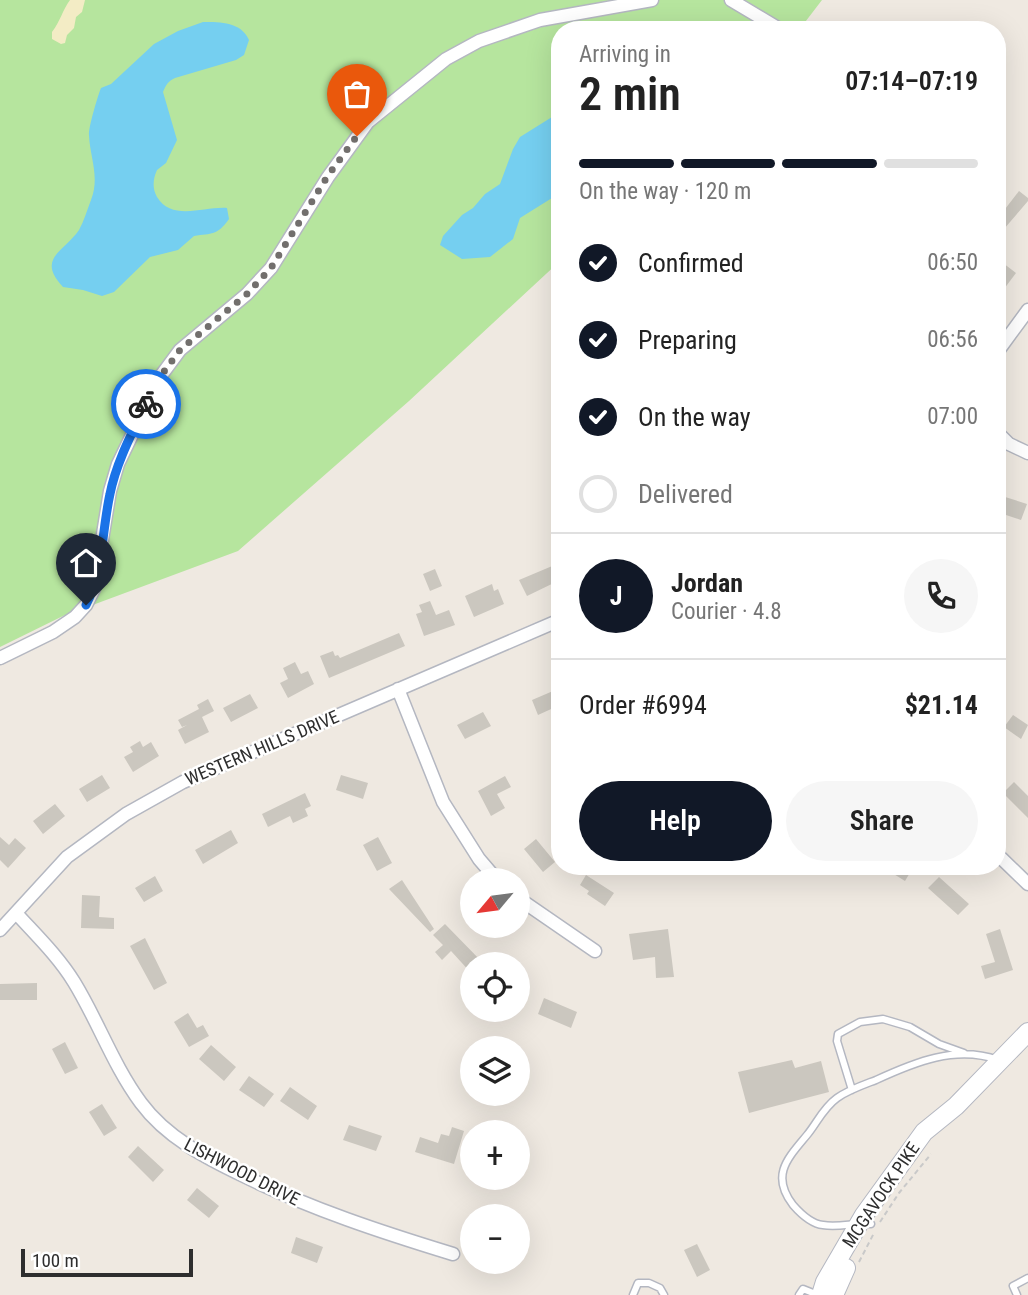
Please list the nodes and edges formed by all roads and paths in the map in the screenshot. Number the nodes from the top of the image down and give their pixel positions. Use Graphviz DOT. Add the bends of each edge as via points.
graph roads {
  1 [pos="652,0"];
  2 [pos="731,0"];
  3 [pos="766,21"];
  4 [pos="1028,310"];
  5 [pos="1006,340"];
  6 [pos="1006,441"];
  7 [pos="1028,453"];
  8 [pos="551,624"];
  9 [pos="0,657"];
  10 [pos="398,689"];
  11 [pos="1006,863"];
  12 [pos="486,868"];
  13 [pos="1028,884"];
  14 [pos="530,906"];
  15 [pos="16,913"];
  16 [pos="0,930"];
  17 [pos="595,951"];
  18 [pos="1028,1032"];
  19 [pos="966,1053"];
  20 [pos="1000,1060"];
  21 [pos="852,1090"];
  22 [pos="931,1154"];
  23 [pos="865,1223"];
  24 [pos="453,1255"];
  25 [pos="856,1269"];
  26 [pos="1028,1278"];
  27 [pos="633,1295"];
  28 [pos="664,1295"];
  29 [pos="799,1295"];
  30 [pos="819,1295"];
  31 [pos="834,1295"];
  32 [pos="1017,1295"];
  1 -- 9 [label="street" via="540,20 479,41 446,59 368,122 327,177 271,268 180,350 160,377 118,464 94,589 86,605 53,632"];
  2 -- 3 [label="street"];
  4 -- 5 [label="street"];
  6 -- 7 [label="street"];
  8 -- 10 [label="street, WESTERN HILLS DRIVE"];
  10 -- 12 [label="street" via="443,802"];
  10 -- 15 [label="street, WESTERN HILLS DRIVE" via="183,782 126,814 66,857"];
  11 -- 13 [label="street"];
  14 -- 17 [label="street"];
  15 -- 16 [label="street, WESTERN HILLS DRIVE"];
  15 -- 24 [label="street, LISHWOOD DRIVE" via="65,968 141,1103 181,1142 316,1209"];
  18 -- 20 [label="main road, MCGAVOCK PIKE"];
  19 -- 20 [label="lane"];
  19 -- 21 [label="lane" via="912,1063"];
  19 -- 21 [label="lane" via="899,1022 860,1022 838,1034 837,1041"];
  20 -- 23 [label="main road, MCGAVOCK PIKE" via="956,1105"];
  21 -- 23 [label="lane" via="826,1108 786,1160 782,1178 787,1197 811,1221 823,1225"];
  22 -- 25 [label="path" via="885,1214"];
  23 -- 30 [label="main road, MCGAVOCK PIKE"];
  23 -- 31 [label="main road, MCGAVOCK PIKE"];
  26 -- 32 [label="lane" via="1013,1286"];
  27 -- 28 [label="lane" via="638,1283 649,1283"];
  29 -- 30 [label="lane" via="803,1289"];
}
